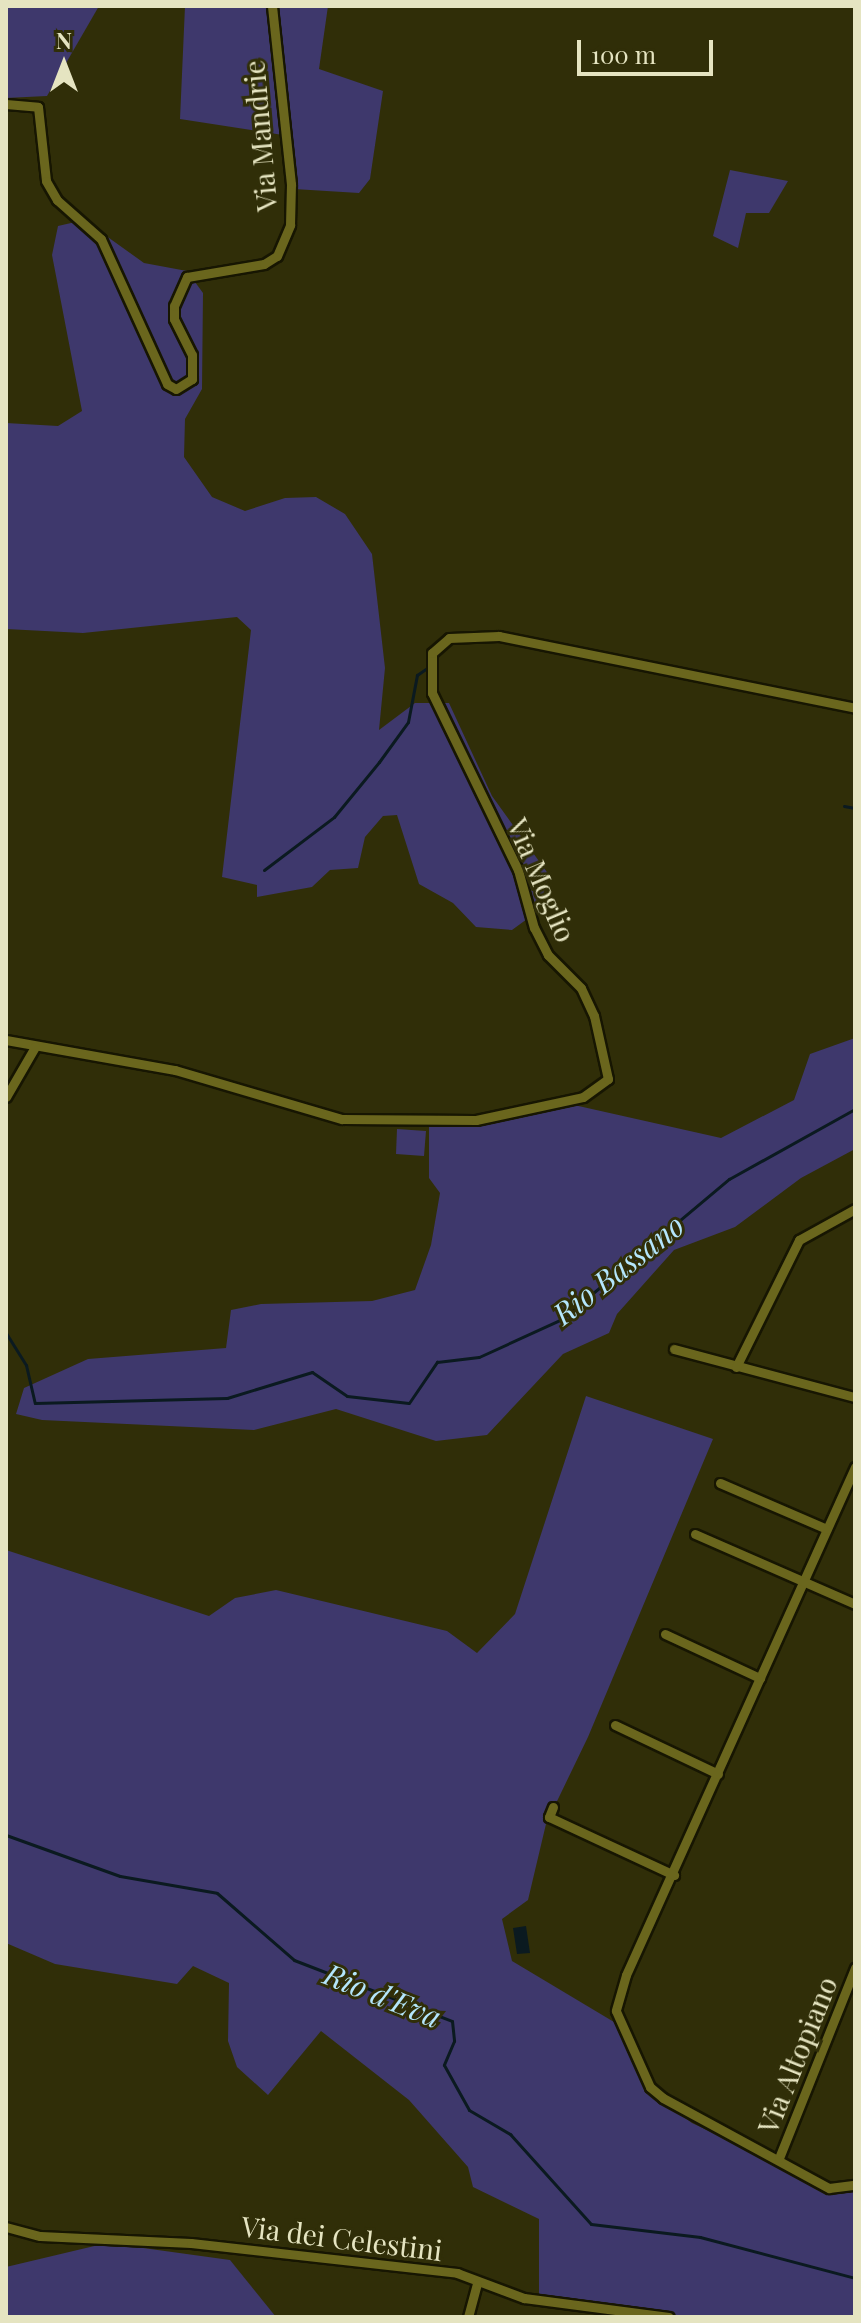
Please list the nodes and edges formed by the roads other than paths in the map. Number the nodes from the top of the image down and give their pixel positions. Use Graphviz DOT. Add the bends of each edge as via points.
graph roads {
  1 [pos="272,6"];
  2 [pos="6,104"];
  3 [pos="855,708"];
  4 [pos="6,1040"];
  5 [pos="35,1047"];
  6 [pos="6,1097"];
  7 [pos="855,1209"];
  8 [pos="674,1349"];
  9 [pos="736,1367"];
  10 [pos="855,1397"];
  11 [pos="853,1471"];
  12 [pos="720,1483"];
  13 [pos="827,1529"];
  14 [pos="695,1534"];
  15 [pos="802,1583"];
  16 [pos="855,1604"];
  17 [pos="665,1634"];
  18 [pos="760,1678"];
  19 [pos="615,1725"];
  20 [pos="718,1774"];
  21 [pos="553,1807"];
  22 [pos="674,1875"];
  23 [pos="855,1968"];
  24 [pos="779,2158"];
  25 [pos="855,2185"];
  26 [pos="6,2227"];
  27 [pos="477,2284"];
  28 [pos="468,2317"];
  29 [pos="669,2317"];
  1 -- 2 [label="street, Via Mandrie" via="291,184 290,225 277,256 264,264 187,277 174,319 192,355 192,379 176,389 167,384 101,239 57,200 46,181 38,107"];
  3 -- 5 [label="street, Via Moglio" via="499,636 449,638 432,653 432,693 518,870 534,928 548,955 581,988 594,1016 608,1079 601,1089 583,1097 476,1120 342,1119 175,1070"];
  4 -- 5 [label="street, Via Moglio"];
  5 -- 6 [label="street"];
  7 -- 9 [label="street" via="799,1240"];
  8 -- 9 [label="street"];
  9 -- 10 [label="street"];
  11 -- 13 [label="street, Via Altopiano"];
  12 -- 13 [label="street"];
  13 -- 15 [label="street, Via Altopiano"];
  14 -- 15 [label="street"];
  15 -- 16 [label="street"];
  15 -- 18 [label="street, Via Altopiano"];
  17 -- 18 [label="street"];
  18 -- 20 [label="street, Via Altopiano"];
  19 -- 20 [label="street"];
  20 -- 22 [label="street, Via Altopiano"];
  21 -- 22 [label="street" via="549,1817"];
  22 -- 24 [label="street, Via Altopiano" via="626,1975 616,2011 650,2087"];
  23 -- 24 [label="street, Via Altopiano"];
  24 -- 25 [label="street, Via Altopiano" via="829,2188"];
  26 -- 27 [label="street, Via dei Celestini" via="40,2236 191,2243 457,2273"];
  27 -- 28 [label="street"];
  27 -- 29 [label="street, Via dei Celestini" via="524,2298"];
}
